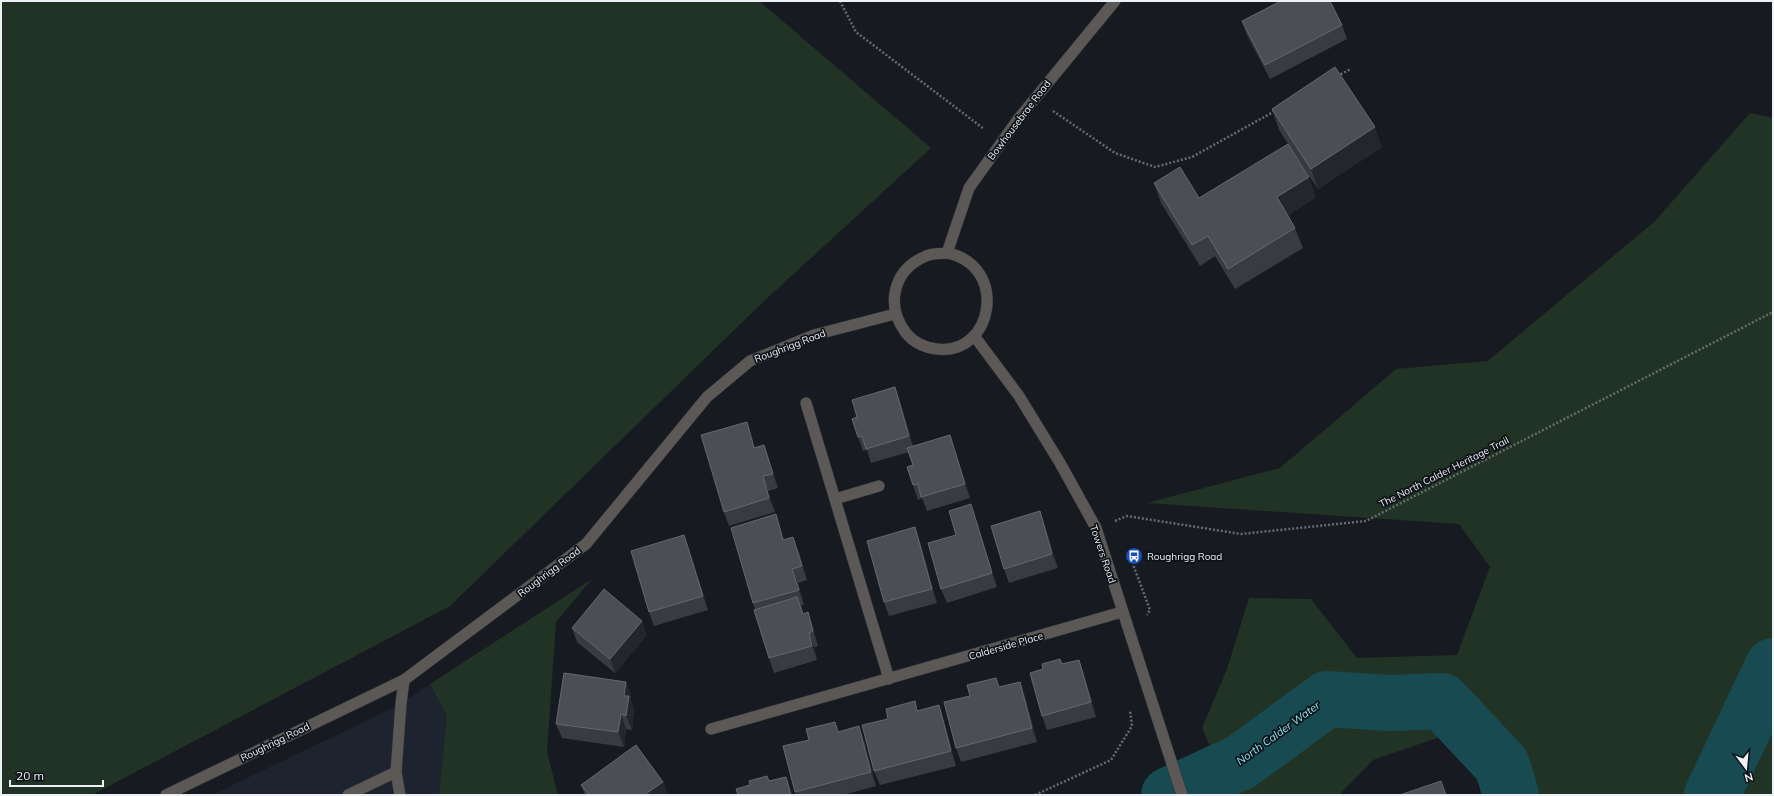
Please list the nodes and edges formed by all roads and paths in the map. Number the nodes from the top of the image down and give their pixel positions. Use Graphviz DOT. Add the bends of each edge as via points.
graph roads {
  1 [pos="840,1"];
  2 [pos="1115,1"];
  3 [pos="1351,69"];
  4 [pos="1337,77"];
  5 [pos="1034,99"];
  6 [pos="1282,107"];
  7 [pos="1001,143"];
  8 [pos="947,253"];
  9 [pos="1773,312"];
  10 [pos="895,314"];
  11 [pos="975,337"];
  12 [pos="806,403"];
  13 [pos="879,486"];
  14 [pos="835,499"];
  15 [pos="1116,520"];
  16 [pos="1119,527"];
  17 [pos="1096,528"];
  18 [pos="1128,548"];
  19 [pos="1122,612"];
  20 [pos="1131,636"];
  21 [pos="889,679"];
  22 [pos="404,680"];
  23 [pos="1129,707"];
  24 [pos="711,729"];
  25 [pos="396,772"];
  26 [pos="166,795"];
  27 [pos="348,795"];
  28 [pos="400,795"];
  29 [pos="1035,795"];
  30 [pos="1182,795"];
  1 -- 7 [label="path" via="856,32"];
  2 -- 5 [label="street, Bowhousebrae Road"];
  3 -- 4 [label="path"];
  5 -- 6 [label="path" via="1115,153 1155,167 1192,158"];
  5 -- 7 [label="street, Bowhousebrae Road"];
  7 -- 8 [label="street, Bowhousebrae Road" via="969,188"];
  8 -- 10 [label="street" via="927,255 906,269 897,284 894,297"];
  8 -- 11 [label="street" via="959,256 974,266 983,280 987,307"];
  9 -- 15 [label="path, The North Calder Heritage Trail" via="1366,521 1241,534 1127,516"];
  10 -- 11 [label="street" via="910,338 928,348 944,350 959,347"];
  10 -- 22 [label="street, Roughrigg Road" via="814,335 750,361 707,397 586,544"];
  11 -- 17 [label="street, Towers Road" via="1023,403 1060,462"];
  12 -- 14 [label="street"];
  13 -- 14 [label="street"];
  14 -- 21 [label="street"];
  15 -- 16 [label="path"];
  15 -- 17 [label="path, The North Calder Heritage Trail"];
  17 -- 19 [label="street, Towers Road"];
  18 -- 20 [label="path" via="1150,610"];
  19 -- 20 [label="street, Towers Road"];
  19 -- 21 [label="street, Calderside Place"];
  20 -- 30 [label="street, Towers Road"];
  21 -- 24 [label="street, Calderside Place"];
  22 -- 25 [label="street"];
  22 -- 26 [label="street, Roughrigg Road"];
  23 -- 29 [label="path" via="1132,726 1111,760"];
  25 -- 27 [label="street"];
  25 -- 28 [label="street"];
}
